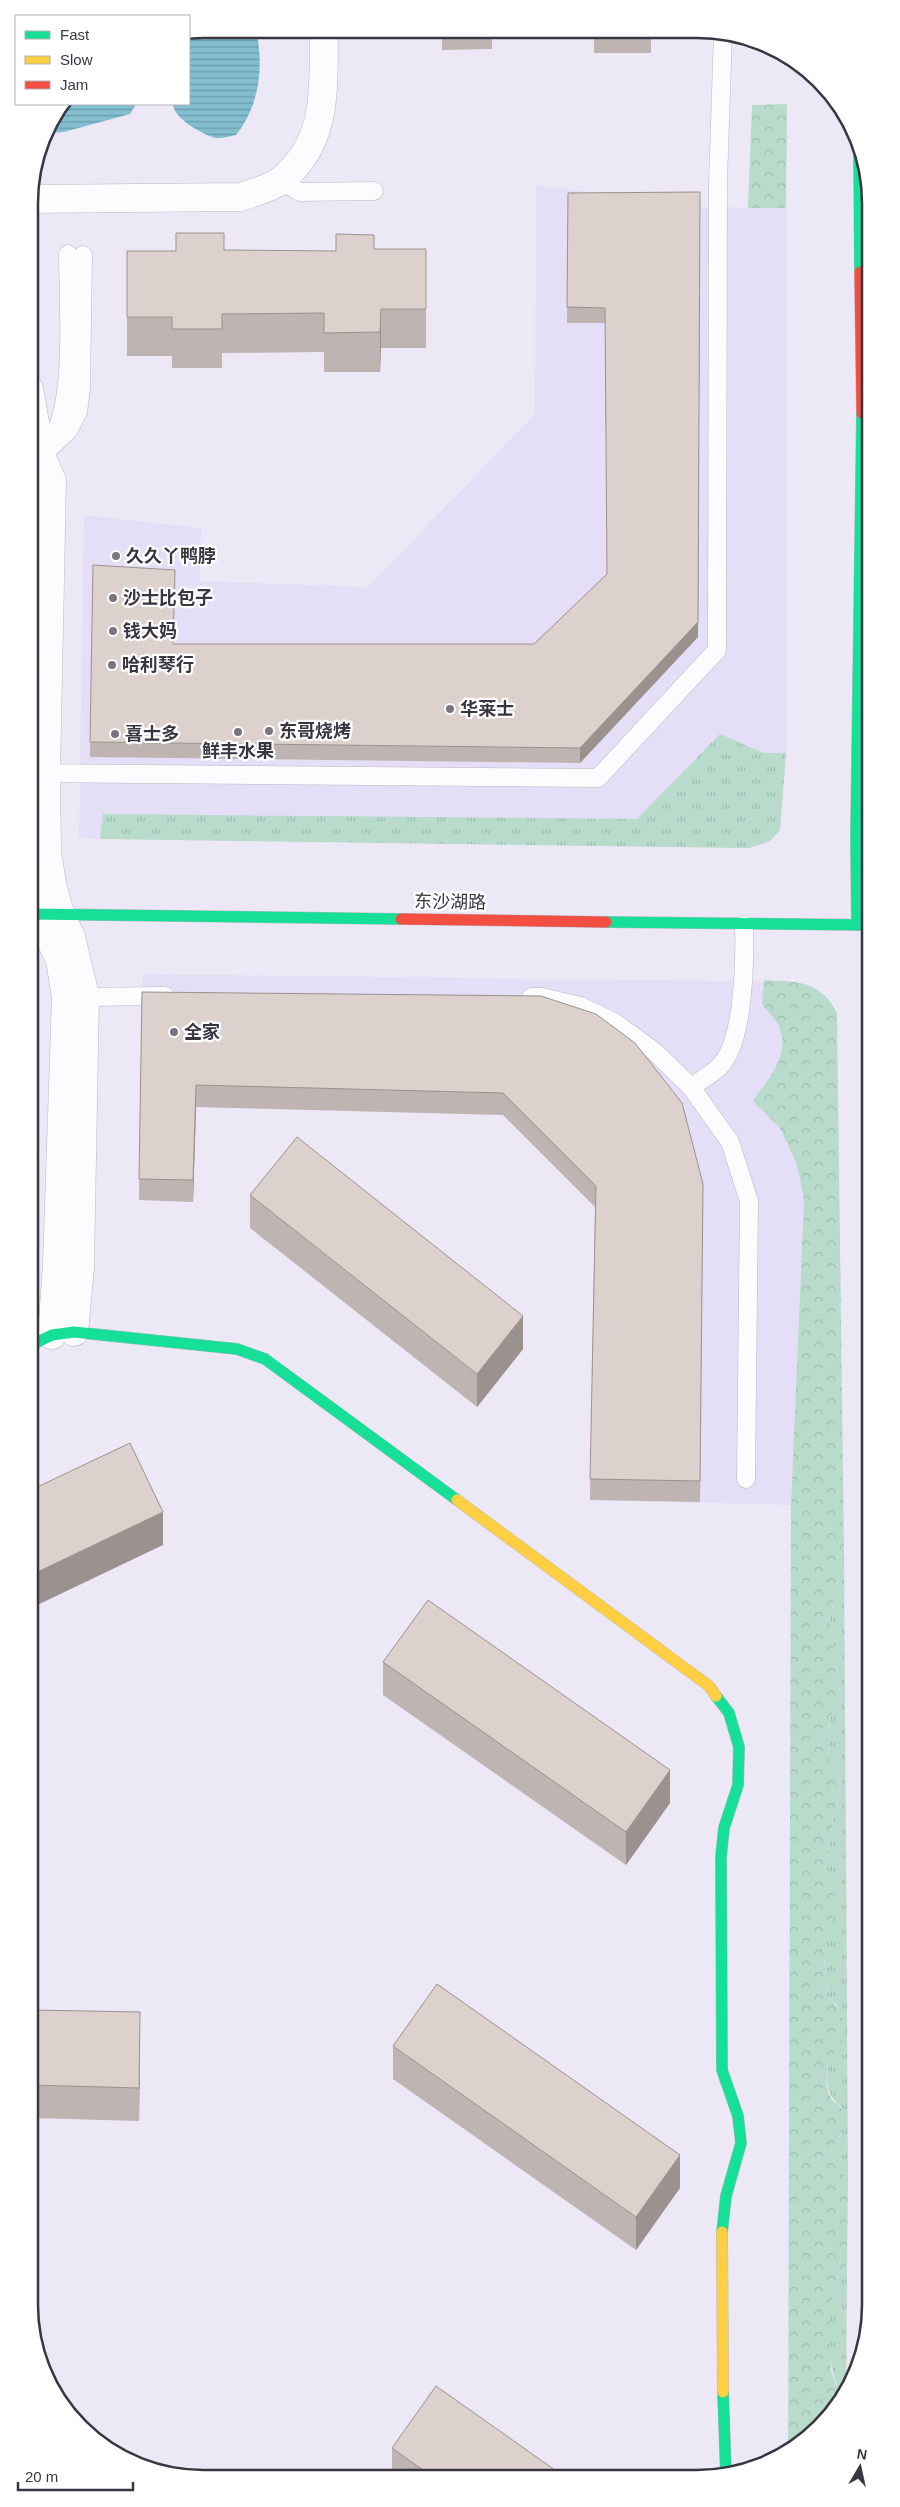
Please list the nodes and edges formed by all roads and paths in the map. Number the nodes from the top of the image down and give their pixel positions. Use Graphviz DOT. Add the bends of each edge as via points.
graph roads {
  1 [pos="324,38"];
  2 [pos="723,40"];
  3 [pos="859,172"];
  4 [pos="281,181"];
  5 [pos="374,191"];
  6 [pos="38,199"];
  7 [pos="75,254"];
  8 [pos="862,452"];
  9 [pos="38,462"];
  10 [pos="38,469"];
  11 [pos="38,774"];
  12 [pos="862,913"];
  13 [pos="43,914"];
  14 [pos="744,925"];
  15 [pos="862,925"];
  16 [pos="183,996"];
  17 [pos="76,997"];
  18 [pos="512,997"];
  19 [pos="691,1087"];
  20 [pos="52,1338"];
  21 [pos="746,1479"];
  22 [pos="725,2467"];
  1 -- 4 [label="street" via="319,122 313,142"];
  2 -- 11 [label="lane" via="718,193 717,650 598,778"];
  3 -- 8 [label="main road"];
  4 -- 5 [label="lane" via="300,192"];
  4 -- 6 [label="street" via="240,197"];
  7 -- 9 [label="lane" via="68,389 60,426"];
  8 -- 12 [label="main road" via="856,838"];
  10 -- 11 [label="street" via="52,481"];
  11 -- 13 [label="street" via="52,884"];
  13 -- 14 [label="main road, 东沙湖路"];
  13 -- 17 [label="street" via="71,937"];
  14 -- 15 [label="main road, 东沙湖路"];
  14 -- 19 [label="lane" via="744,972 735,1033 724,1062"];
  16 -- 17 [label="lane"];
  17 -- 20 [label="street"];
  18 -- 19 [label="lane" via="542,998 580,1006 614,1022 654,1051"];
  19 -- 21 [label="lane" via="730,1142 749,1201"];
  20 -- 22 [label="main road" via="237,1349 265,1359 709,1686 728,1713 739,1747 738,1785 724,1828 721,1857 722,2070 738,2116 741,2143 726,2196 720,2245"];
}
